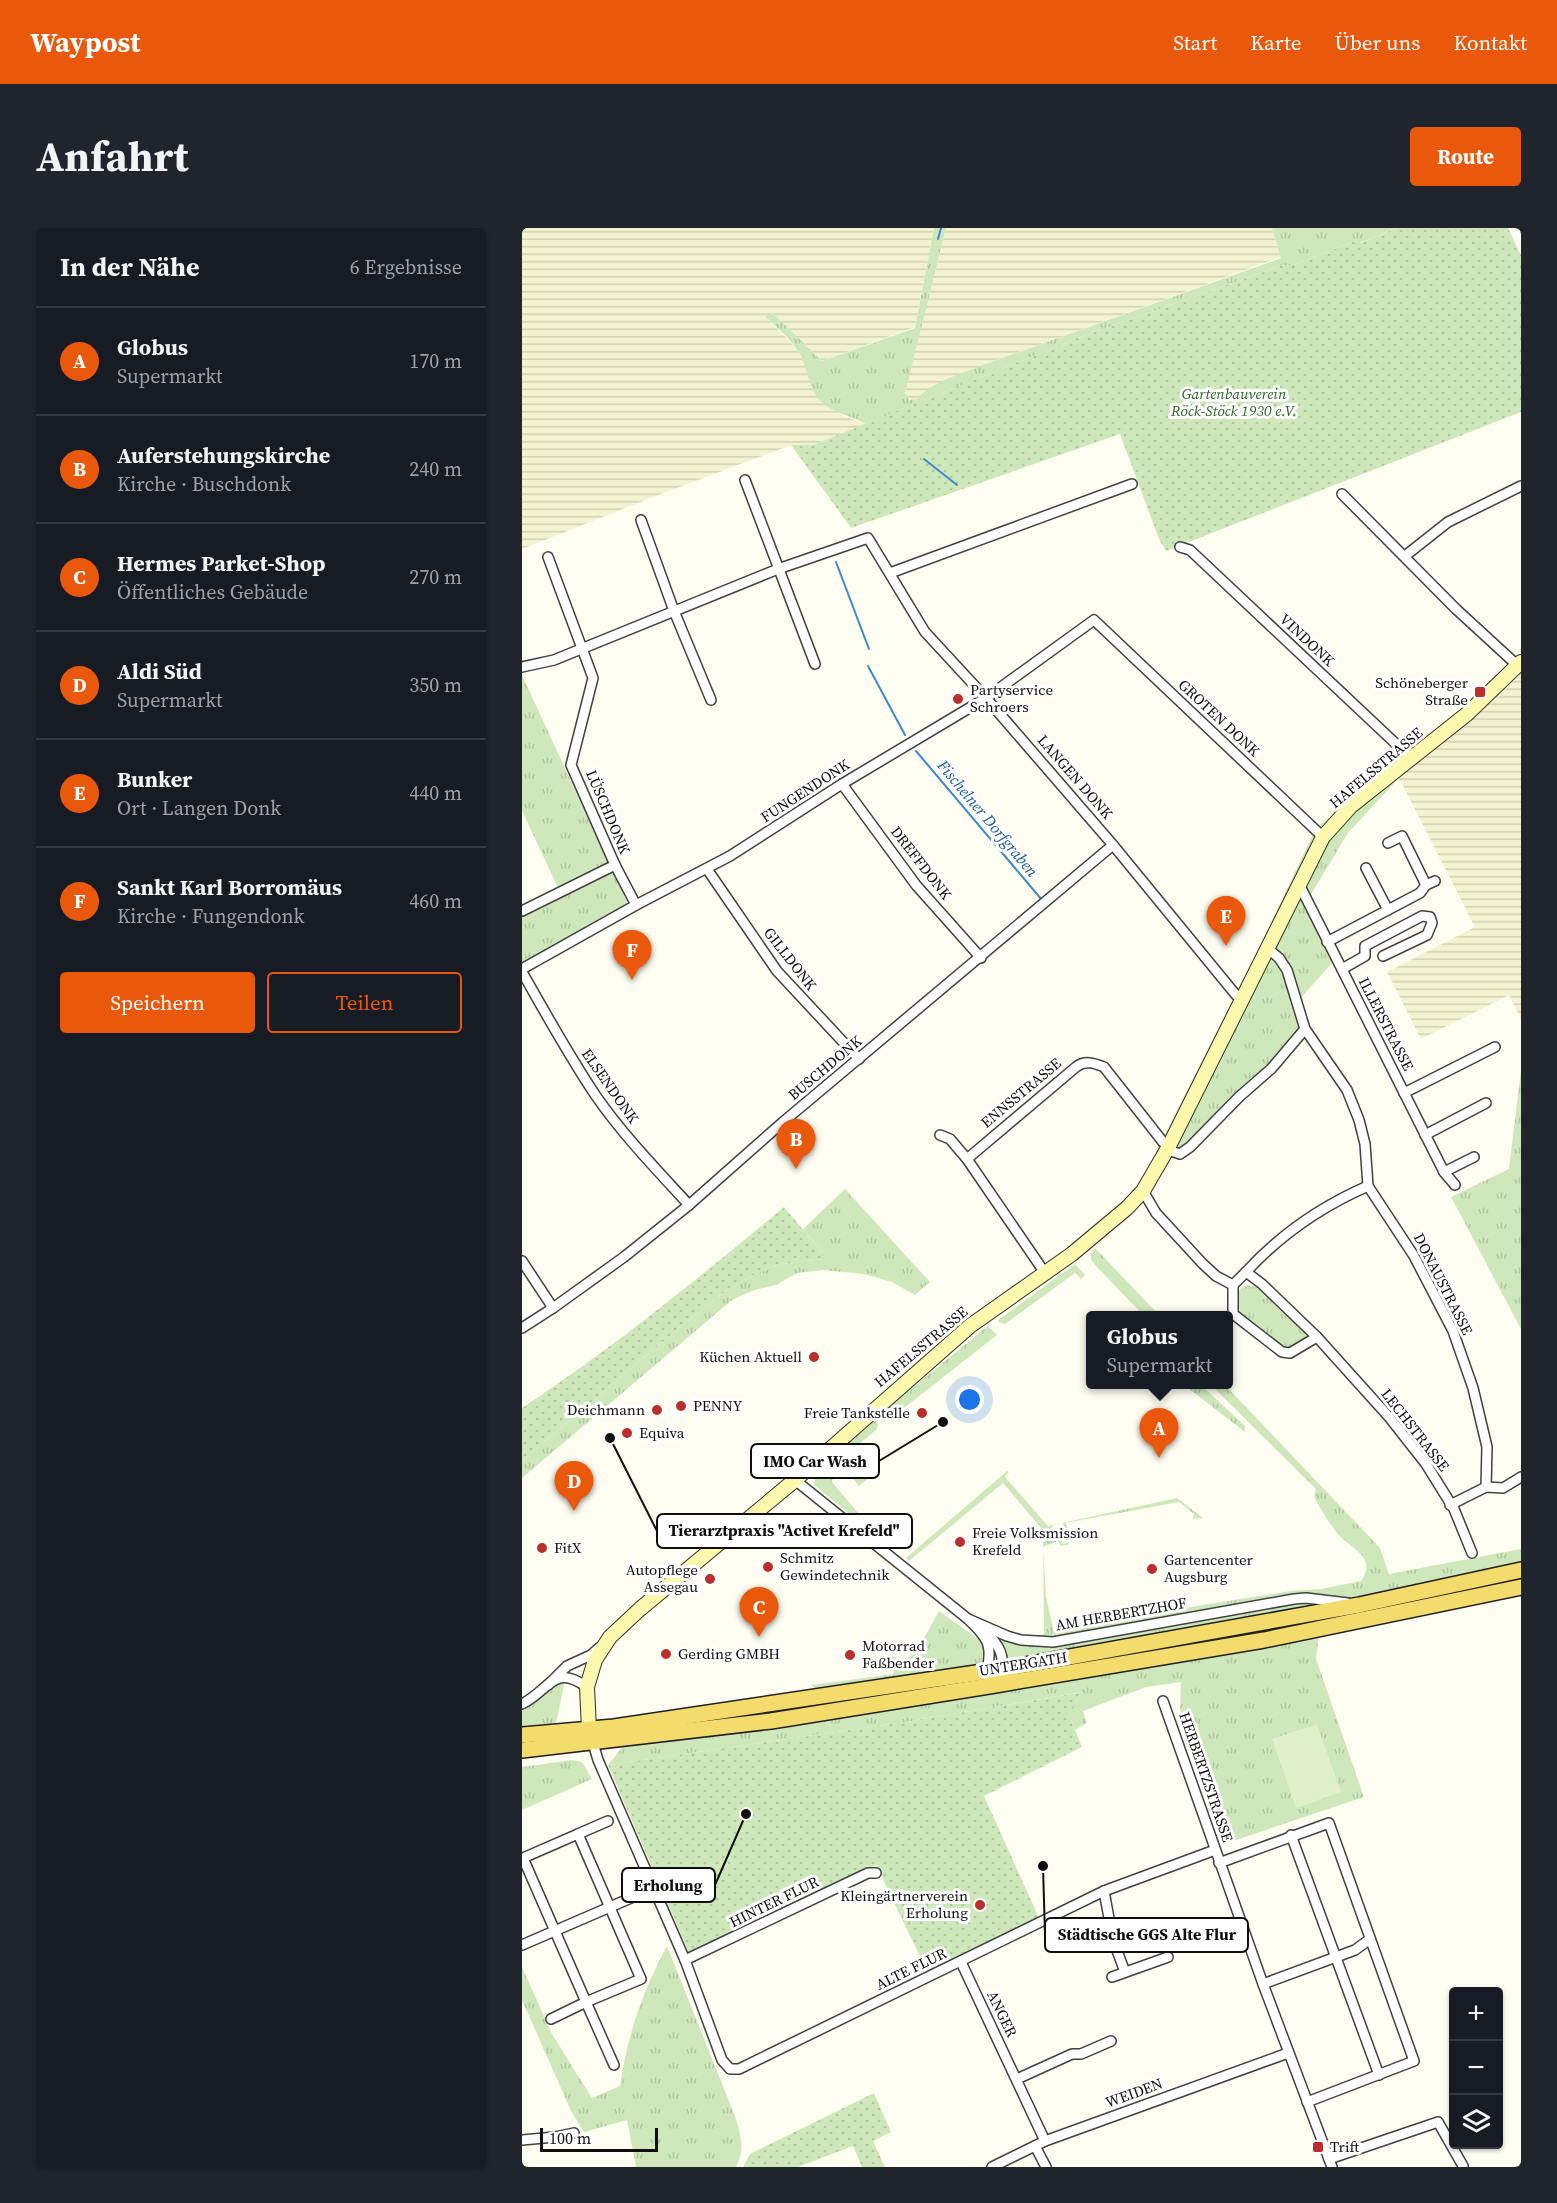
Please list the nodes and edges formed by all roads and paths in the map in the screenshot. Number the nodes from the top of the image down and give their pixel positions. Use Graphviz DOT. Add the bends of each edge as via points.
graph roads {
  1 [pos="746,480"];
  2 [pos="1132,484"];
  3 [pos="1521,486"];
  4 [pos="1342,494"];
  5 [pos="641,519"];
  6 [pos="1180,547"];
  7 [pos="1405,556"];
  8 [pos="548,557"];
  9 [pos="778,569"];
  10 [pos="890,573"];
  11 [pos="674,611"];
  12 [pos="1094,620"];
  13 [pos="582,648"];
  14 [pos="1520,663"];
  15 [pos="815,664"];
  16 [pos="522,667"];
  17 [pos="986,698"];
  18 [pos="711,700"];
  19 [pos="1412,759"];
  20 [pos="842,784"];
  21 [pos="1323,837"];
  22 [pos="1388,843"];
  23 [pos="1113,845"];
  24 [pos="615,865"];
  25 [pos="707,868"];
  26 [pos="1366,868"];
  27 [pos="1299,884"];
  28 [pos="636,905"];
  29 [pos="1388,910"];
  30 [pos="522,911"];
  31 [pos="1327,942"];
  32 [pos="1268,948"];
  33 [pos="1383,956"];
  34 [pos="981,958"];
  35 [pos="1342,969"];
  36 [pos="522,970"];
  37 [pos="1242,998"];
  38 [pos="1305,1029"];
  39 [pos="1495,1047"];
  40 [pos="860,1059"];
  41 [pos="1404,1093"];
  42 [pos="1486,1103"];
  43 [pos="940,1135"];
  44 [pos="1425,1135"];
  45 [pos="1168,1148"];
  46 [pos="1474,1157"];
  47 [pos="967,1159"];
  48 [pos="1444,1172"];
  49 [pos="1368,1185"];
  50 [pos="1455,1185"];
  51 [pos="1143,1191"];
  52 [pos="689,1205"];
  53 [pos="522,1261"];
  54 [pos="1246,1272"];
  55 [pos="1045,1273"];
  56 [pos="1233,1285"];
  57 [pos="553,1308"];
  58 [pos="522,1328"];
  59 [pos="1317,1337"];
  60 [pos="1521,1478"];
  61 [pos="795,1480"];
  62 [pos="1486,1486"];
  63 [pos="1450,1504"];
  64 [pos="1472,1553"];
  65 [pos="1521,1570"];
  66 [pos="1520,1587"];
  67 [pos="1359,1605"];
  68 [pos="968,1619"];
  69 [pos="610,1637"];
  70 [pos="995,1670"];
  71 [pos="548,1685"];
  72 [pos="995,1685"];
  73 [pos="587,1687"];
  74 [pos="1163,1701"];
  75 [pos="522,1704"];
  76 [pos="522,1736"];
  77 [pos="591,1736"];
  78 [pos="522,1750"];
  79 [pos="608,1821"];
  80 [pos="578,1834"];
  81 [pos="1291,1835"];
  82 [pos="1215,1850"];
  83 [pos="522,1858"];
  84 [pos="1219,1863"];
  85 [pos="876,1873"];
  86 [pos="654,1888"];
  87 [pos="1104,1891"];
  88 [pos="609,1906"];
  89 [pos="554,1930"];
  90 [pos="1370,1939"];
  91 [pos="522,1945"];
  92 [pos="1336,1956"];
  93 [pos="1168,1957"];
  94 [pos="685,1960"];
  95 [pos="960,1962"];
  96 [pos="1125,1972"];
  97 [pos="1112,1977"];
  98 [pos="1263,1984"];
  99 [pos="586,2002"];
  100 [pos="551,2019"];
  101 [pos="1111,2041"];
  102 [pos="1288,2053"];
  103 [pos="614,2065"];
  104 [pos="1379,2075"];
  105 [pos="1017,2079"];
  106 [pos="1307,2102"];
  107 [pos="574,2133"];
  108 [pos="522,2140"];
  109 [pos="1040,2143"];
  110 [pos="1331,2163"];
  111 [pos="1463,2166"];
  112 [pos="992,2167"];
  113 [pos="1046,2167"];
  1 -- 9 [label="street"];
  2 -- 10 [label="street"];
  3 -- 7 [label="street" via="1448,522"];
  4 -- 7 [label="street"];
  5 -- 11 [label="street"];
  6 -- 19 [label="street, VINDONK" via="1190,549"];
  7 -- 14 [label="street" via="1456,609"];
  8 -- 13 [label="street, LÜSCHDONK"];
  9 -- 10 [label="street, LANGEN DONK" via="868,538"];
  9 -- 11 [label="street, LANGEN DONK"];
  9 -- 15 [label="street"];
  10 -- 17 [label="street, LANGEN DONK" via="926,632"];
  11 -- 13 [label="street, LANGEN DONK"];
  11 -- 18 [label="street"];
  12 -- 17 [label="street, FUNGENDONK"];
  12 -- 21 [label="street, GROTEN DONK"];
  13 -- 16 [label="street, LANGEN DONK"];
  13 -- 24 [label="street, LÜSCHDONK" via="592,678 571,765"];
  14 -- 19 [label="main road, HAFELSSTRASSE" via="1486,698"];
  17 -- 20 [label="street, FUNGENDONK"];
  17 -- 23 [label="street, LANGEN DONK"];
  19 -- 21 [label="main road, HAFELSSTRASSE" via="1351,806"];
  20 -- 25 [label="street, FUNGENDONK"];
  20 -- 34 [label="street, DREFFDONK" via="916,885"];
  21 -- 27 [label="main road, HAFELSSTRASSE"];
  22 -- 29 [label="street" via="1402,836 1430,883 1420,893"];
  23 -- 34 [label="street, BUSCHDONK"];
  23 -- 37 [label="street, LANGEN DONK"];
  24 -- 28 [label="street, LÜSCHDONK"];
  24 -- 30 [label="street"];
  25 -- 28 [label="street, FUNGENDONK"];
  25 -- 40 [label="street, GILLDONK" via="777,972"];
  26 -- 29 [label="street"];
  27 -- 31 [label="street, ILLERSTRASSE"];
  27 -- 32 [label="main road, HAFELSSTRASSE"];
  28 -- 36 [label="street, FUNGENDONK"];
  29 -- 31 [label="street"];
  31 -- 35 [label="street, ILLERSTRASSE"];
  32 -- 37 [label="main road, HAFELSSTRASSE"];
  32 -- 38 [label="street, DONAUSTRASSE" via="1287,970"];
  33 -- 35 [label="street, ILLERSTRASSE" via="1427,935 1430,917 1422,916 1365,946 1365,956"];
  34 -- 40 [label="street, BUSCHDONK"];
  35 -- 41 [label="street, ILLERSTRASSE"];
  36 -- 52 [label="street, ELSENDONK" via="558,1037 597,1097"];
  37 -- 45 [label="main road, HAFELSSTRASSE"];
  38 -- 45 [label="street" via="1271,1069 1190,1147 1180,1154"];
  38 -- 49 [label="street, DONAUSTRASSE" via="1347,1090 1365,1144"];
  39 -- 41 [label="street, ILLERSTRASSE"];
  40 -- 52 [label="street, BUSCHDONK"];
  41 -- 44 [label="street, ILLERSTRASSE"];
  42 -- 44 [label="street"];
  43 -- 47 [label="street" via="950,1139"];
  44 -- 48 [label="street, ILLERSTRASSE"];
  45 -- 47 [label="street, ENNSSTRASSE" via="1104,1067 1088,1063 1076,1067"];
  45 -- 51 [label="main road, HAFELSSTRASSE"];
  46 -- 48 [label="street"];
  47 -- 55 [label="street"];
  48 -- 50 [label="street, ILLERSTRASSE"];
  49 -- 54 [label="street" via="1279,1239"];
  49 -- 62 [label="street, DONAUSTRASSE" via="1414,1256 1453,1331 1473,1388 1487,1447"];
  51 -- 55 [label="main road, HAFELSSTRASSE" via="1076,1251"];
  51 -- 56 [label="street" via="1156,1213 1203,1264"];
  52 -- 57 [label="street, BUSCHDONK"];
  53 -- 57 [label="street"];
  54 -- 56 [label="street"];
  54 -- 59 [label="street, LECHSTRASSE"];
  55 -- 61 [label="main road, HAFELSSTRASSE" via="970,1326"];
  56 -- 59 [label="street" via="1233,1314 1282,1352 1290,1353"];
  57 -- 58 [label="street, BUSCHDONK"];
  59 -- 63 [label="street, LECHSTRASSE" via="1389,1417 1426,1464"];
  60 -- 62 [label="street" via="1503,1488"];
  61 -- 68 [label="street, AM HERBERTZHOF"];
  61 -- 69 [label="main road, HAFELSSTRASSE"];
  62 -- 63 [label="street"];
  63 -- 64 [label="street, LECHSTRASSE"];
  65 -- 67 [label="main road, UNTERGATH"];
  66 -- 72 [label="main road, UNTERGATH" via="1264,1640"];
  67 -- 68 [label="street, AM HERBERTZHOF" via="1294,1599 1053,1642 1007,1636"];
  67 -- 70 [label="main road, UNTERGATH"];
  68 -- 70 [label="street" via="987,1643"];
  68 -- 70 [label="street" via="996,1641"];
  69 -- 71 [label="street" via="591,1654 561,1670"];
  69 -- 73 [label="main road, HAFELSSTRASSE" via="596,1660"];
  70 -- 72 [label="street" via="1001,1675"];
  70 -- 72 [label="street" via="988,1677"];
  70 -- 77 [label="main road, UNTERGATH" via="635,1724"];
  71 -- 73 [label="street" via="565,1676"];
  71 -- 75 [label="street"];
  72 -- 77 [label="main road, UNTERGATH" via="771,1721"];
  73 -- 77 [label="main road, HAFELSSTRASSE"];
  74 -- 82 [label="street, HERBERTZSTRASSE"];
  76 -- 77 [label="main road, UNTERGATH"];
  77 -- 78 [label="main road, UNTERGATH"];
  77 -- 86 [label="street"];
  79 -- 80 [label="street"];
  80 -- 83 [label="street"];
  80 -- 88 [label="street"];
  81 -- 84 [label="street, HERBERTZSTRASSE"];
  81 -- 90 [label="street, HERBERTZSTRASSE" via="1329,1823"];
  81 -- 92 [label="street"];
  82 -- 84 [label="street, HERBERTZSTRASSE"];
  82 -- 87 [label="street, ALTE FLUR"];
  83 -- 89 [label="street"];
  84 -- 98 [label="street, HERBERTZSTRASSE"];
  85 -- 94 [label="street, HINTER FLUR" via="868,1873"];
  86 -- 88 [label="street"];
  86 -- 94 [label="street"];
  87 -- 95 [label="street, ALTE FLUR"];
  87 -- 96 [label="street" via="1113,1940"];
  88 -- 89 [label="street"];
  88 -- 99 [label="street" via="641,1979"];
  89 -- 91 [label="street"];
  89 -- 99 [label="street"];
  90 -- 92 [label="street" via="1355,1950"];
  90 -- 104 [label="street, HERBERTZSTRASSE" via="1414,2061"];
  92 -- 98 [label="street"];
  92 -- 104 [label="street"];
  93 -- 96 [label="street"];
  94 -- 95 [label="street, ALTE FLUR" via="722,2060 730,2069 739,2069"];
  95 -- 105 [label="street, ANGER"];
  96 -- 97 [label="street"];
  98 -- 102 [label="street, HERBERTZSTRASSE"];
  99 -- 100 [label="street"];
  99 -- 103 [label="street"];
  101 -- 105 [label="street"];
  102 -- 106 [label="street, HERBERTZSTRASSE"];
  102 -- 109 [label="street, WEIDEN"];
  104 -- 106 [label="street, HERBERTZSTRASSE"];
  105 -- 109 [label="street, ANGER"];
  106 -- 110 [label="street, HERBERTZSTRASSE"];
  107 -- 108 [label="street"];
  109 -- 112 [label="street, WEIDEN"];
  109 -- 113 [label="street, ANGER"];
  110 -- 111 [label="street, HERBERTZSTRASSE" via="1438,2122"];
}
